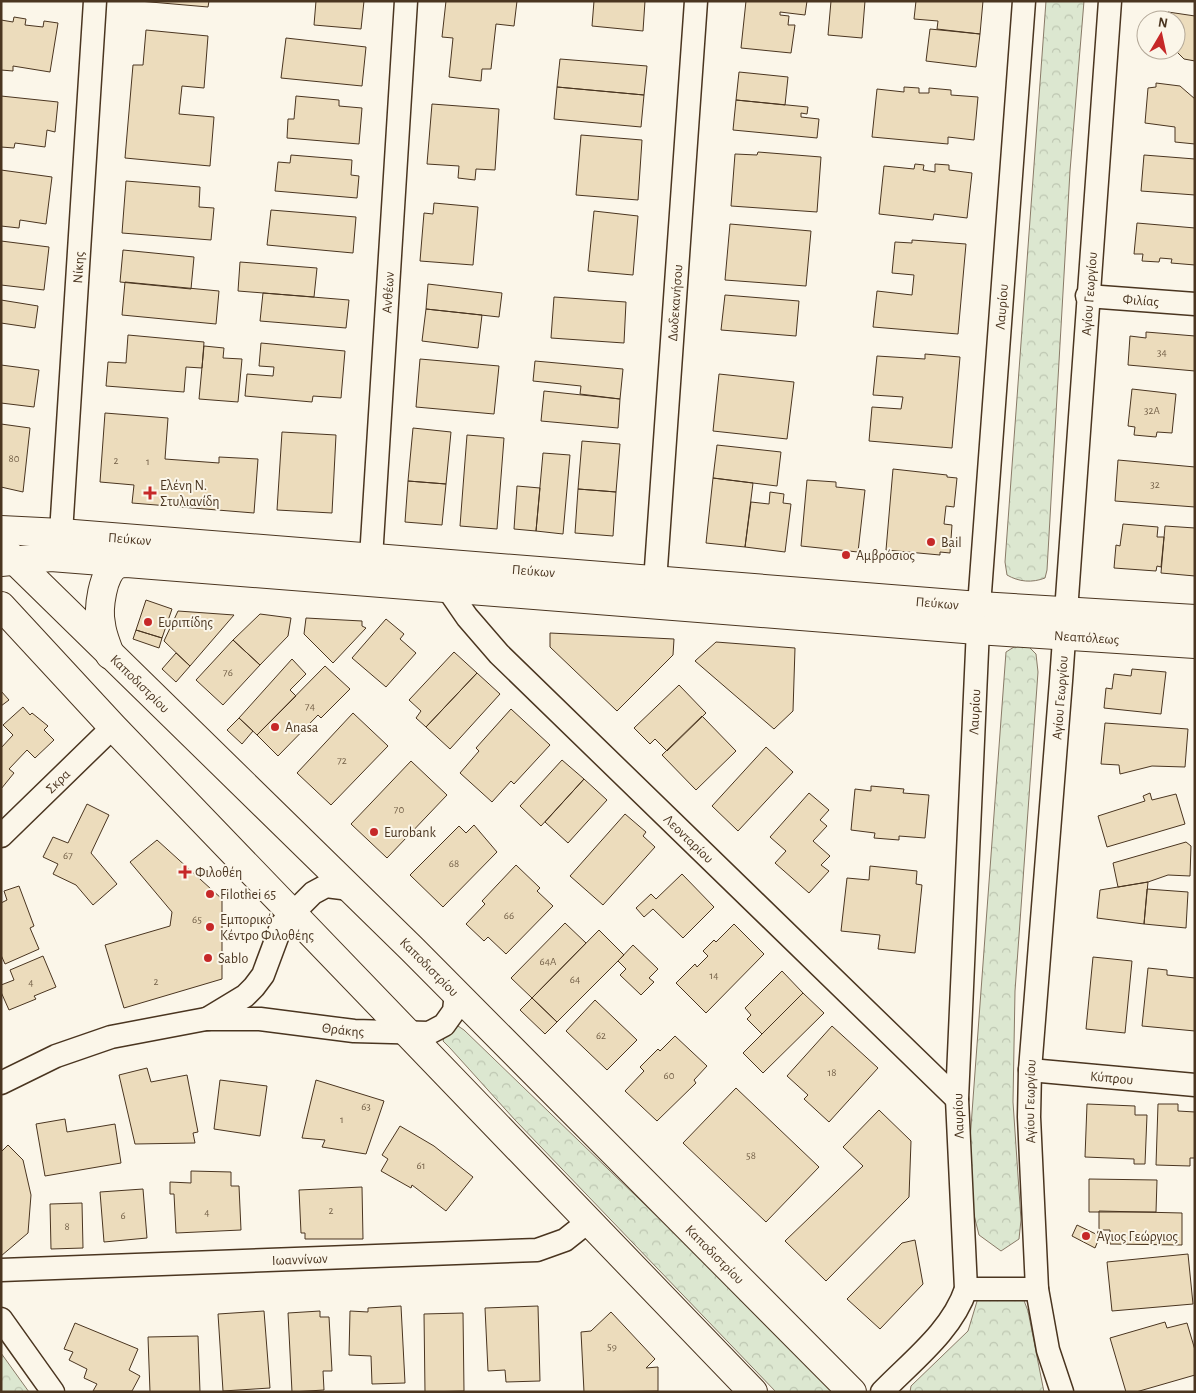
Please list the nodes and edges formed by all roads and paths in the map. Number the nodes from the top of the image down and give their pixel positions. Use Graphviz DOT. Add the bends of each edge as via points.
graph roads {
  1 [pos="95,1"];
  2 [pos="406,1"];
  3 [pos="696,1"];
  4 [pos="1024,1"];
  5 [pos="1110,1"];
  6 [pos="1088,296"];
  7 [pos="1195,304"];
  8 [pos="1,530"];
  9 [pos="61,532"];
  10 [pos="6,557"];
  11 [pos="129,563"];
  12 [pos="370,570"];
  13 [pos="448,576"];
  14 [pos="655,592"];
  15 [pos="1,606"];
  16 [pos="978,618"];
  17 [pos="1195,619"];
  18 [pos="1065,624"];
  19 [pos="1195,644"];
  20 [pos="111,656"];
  21 [pos="113,727"];
  22 [pos="1,836"];
  23 [pos="350,889"];
  24 [pos="292,913"];
  25 [pos="456,993"];
  26 [pos="206,1020"];
  27 [pos="410,1034"];
  28 [pos="1030,1070"];
  29 [pos="1,1082"];
  30 [pos="1195,1085"];
  31 [pos="957,1099"];
  32 [pos="589,1221"];
  33 [pos="1,1270"];
  34 [pos="966,1289"];
  35 [pos="1037,1289"];
  36 [pos="1,1319"];
  37 [pos="53,1392"];
  38 [pos="753,1392"];
  39 [pos="852,1392"];
  40 [pos="882,1392"];
  41 [pos="1062,1392"];
  1 -- 9 [label="street, Νίκης"];
  2 -- 12 [label="street, Ανθέων"];
  3 -- 14 [label="street, Δωδεκανήσου"];
  4 -- 16 [label="street, Λαυρίου"];
  5 -- 6 [label="street, Αγίου Γεωργίου"];
  6 -- 7 [label="street, Φιλίας"];
  6 -- 18 [label="street, Αγίου Γεωργίου"];
  8 -- 9 [label="main road, Πεύκων"];
  9 -- 12 [label="main road, Πεύκων"];
  10 -- 11 [label="main road, Πεύκων"];
  10 -- 20 [label="main road, Καποδιστρίου"];
  11 -- 12 [label="main road, Πεύκων"];
  11 -- 20 [label="main road" via="116,565 108,573 103,589 101,624"];
  12 -- 13 [label="main road, Πεύκων"];
  13 -- 14 [label="main road, Πεύκων"];
  13 -- 31 [label="street, Λεονταρίου" via="467,617 499,654"];
  14 -- 16 [label="main road, Πεύκων"];
  15 -- 21 [label="main road"];
  16 -- 18 [label="main road, Νεαπόλεως"];
  16 -- 31 [label="street, Λαυρίου"];
  17 -- 18 [label="main road, Νεαπόλεως"];
  18 -- 19 [label="main road, Νεαπόλεως"];
  18 -- 28 [label="street, Αγίου Γεωργίου"];
  20 -- 23 [label="main road, Καποδιστρίου"];
  21 -- 22 [label="street, Σκρα"];
  21 -- 24 [label="main road"];
  23 -- 24 [label="street, Θράκης" via="326,886"];
  23 -- 25 [label="main road, Καποδιστρίου"];
  24 -- 26 [label="street, Θράκης" via="282,924 263,975 254,987"];
  24 -- 27 [label="main road"];
  25 -- 27 [label="street, Θράκης" via="454,1011 444,1025 429,1033"];
  25 -- 39 [label="main road, Καποδιστρίου"];
  26 -- 27 [label="street, Θράκης" via="260,1019"];
  26 -- 29 [label="street, Θράκης" via="112,1037 56,1056"];
  27 -- 32 [label="main road"];
  28 -- 30 [label="street, Κύπρου"];
  28 -- 35 [label="street, Αγίου Γεωργίου" via="1029,1117"];
  31 -- 34 [label="street, Λαυρίου"];
  32 -- 33 [label="street, Ιωαννίνων" via="565,1240 537,1250"];
  32 -- 38 [label="main road"];
  34 -- 35 [label="street"];
  34 -- 40 [label="street, Λαυρίου" via="943,1330"];
  35 -- 41 [label="street, Αγίου Γεωργίου" via="1048,1350"];
  36 -- 37 [label="street"];
}
